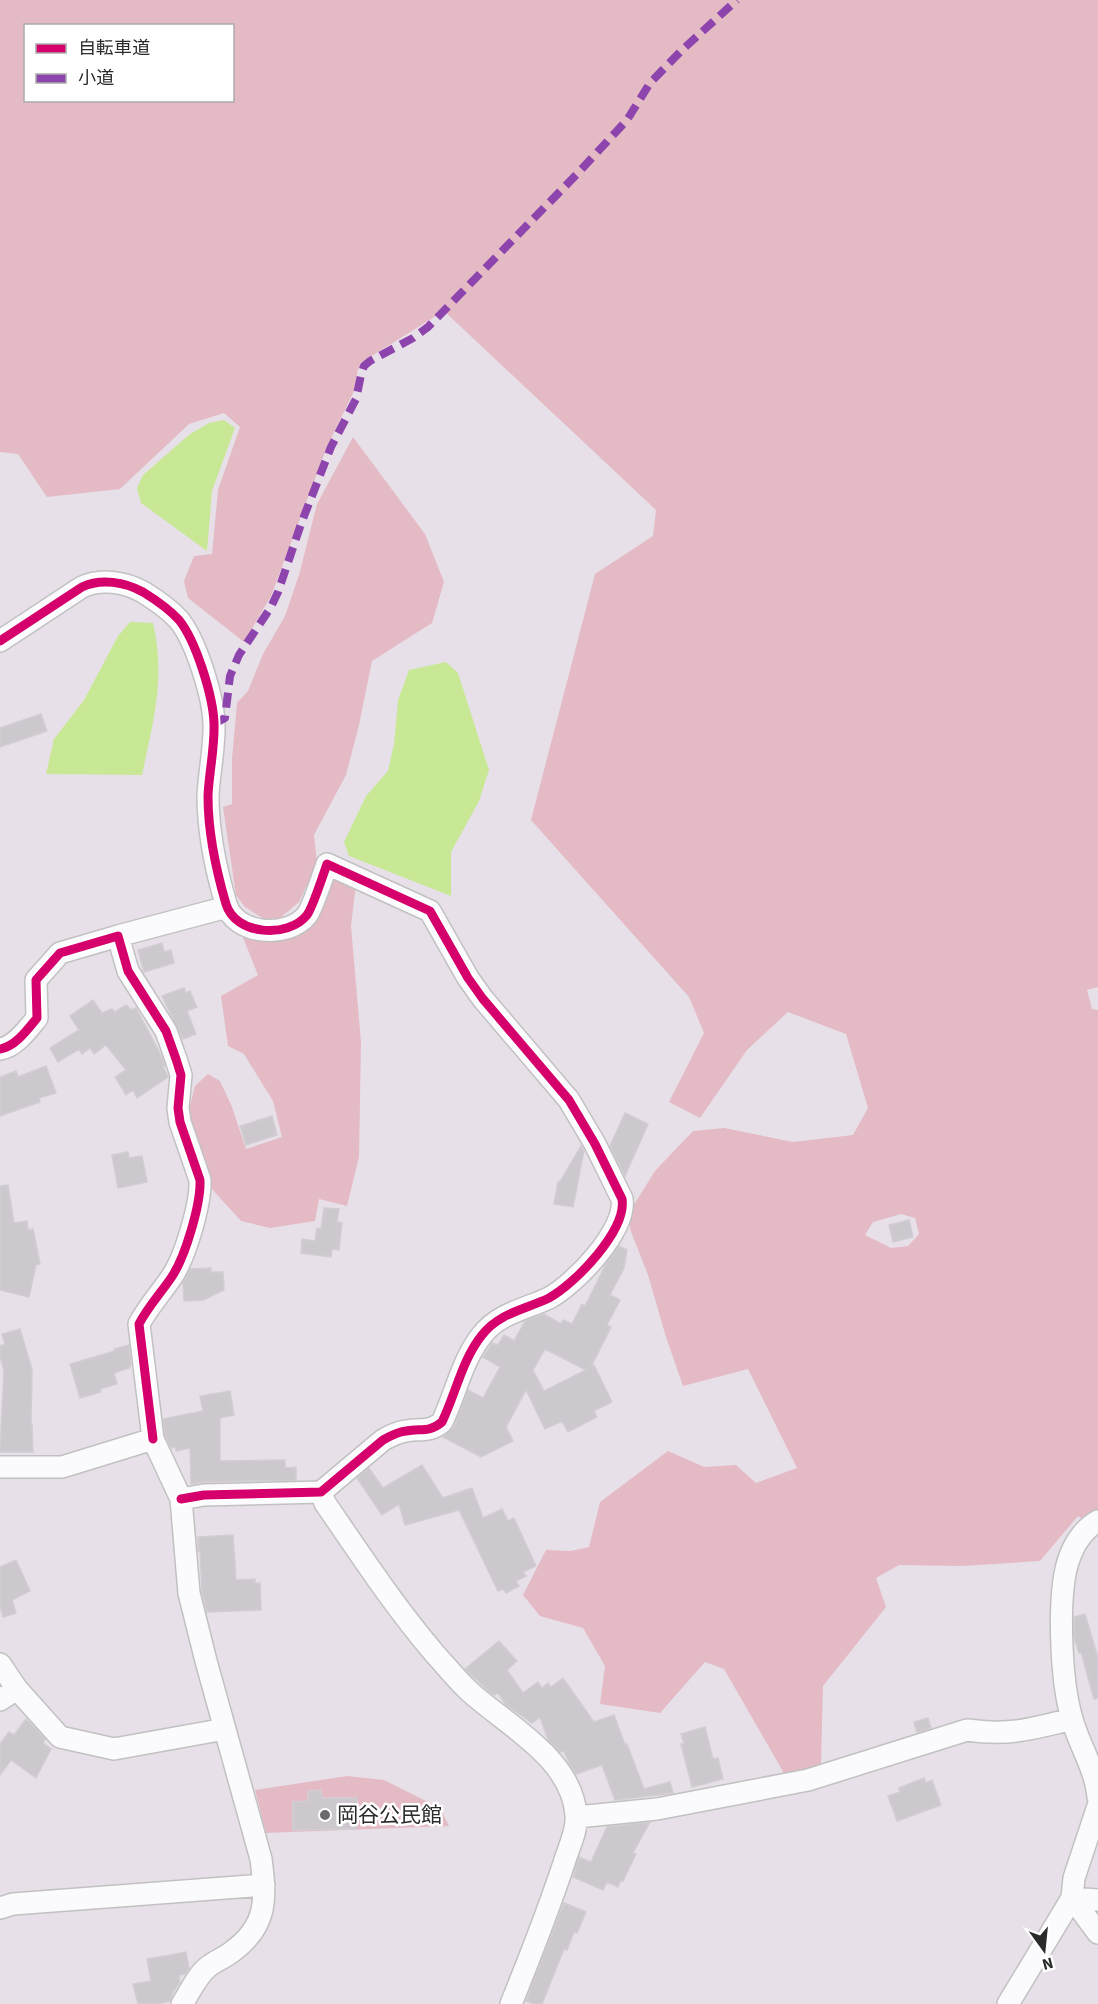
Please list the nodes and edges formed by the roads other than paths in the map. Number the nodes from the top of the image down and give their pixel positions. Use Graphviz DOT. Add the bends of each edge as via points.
graph roads {
  1 [pos="0,641"];
  2 [pos="227,907"];
  3 [pos="118,936"];
  4 [pos="2,1044"];
  5 [pos="152,1435"];
  6 [pos="0,1467"];
  7 [pos="321,1492"];
  8 [pos="181,1499"];
  9 [pos="1098,1521"];
  10 [pos="0,1664"];
  11 [pos="8,1695"];
  12 [pos="1072,1719"];
  13 [pos="225,1729"];
  14 [pos="1098,1797"];
  15 [pos="1098,1806"];
  16 [pos="577,1817"];
  17 [pos="1094,1836"];
  18 [pos="264,1885"];
  19 [pos="1072,1898"];
  20 [pos="1098,1900"];
  21 [pos="0,1908"];
  22 [pos="1098,1933"];
  23 [pos="182,2004"];
  24 [pos="511,2004"];
  25 [pos="1008,2004"];
  1 -- 2 [label="street" via="92,582 137,589 158,600 179,620 189,637 210,698 214,724 208,797 212,842"];
  2 -- 3 [label="street"];
  2 -- 7 [label="street" via="251,928 288,928 307,915 327,864 430,911 483,999 568,1100 622,1199 620,1220 580,1273 549,1298 498,1320 483,1333 468,1357 442,1422 435,1428 393,1434"];
  3 -- 4 [label="street" via="60,953 36,980 37,1018 20,1037"];
  3 -- 5 [label="street" via="128,971 166,1031 176,1059 181,1075 180,1122 200,1180 188,1239 173,1276 140,1324"];
  5 -- 6 [label="street" via="62,1467"];
  5 -- 8 [label="street"];
  7 -- 8 [label="street"];
  7 -- 16 [label="street" via="404,1617 470,1692 542,1751 559,1771 569,1788"];
  8 -- 13 [label="street" via="189,1593"];
  9 -- 12 [label="street" via="1079,1538 1069,1557 1064,1589 1064,1680"];
  10 -- 11 [label="street"];
  11 -- 13 [label="street" via="60,1737 114,1749"];
  12 -- 14 [label="street"];
  12 -- 16 [label="street" via="1026,1731 967,1730 808,1780 657,1809"];
  13 -- 18 [label="street" via="261,1858"];
  15 -- 17 [label="street"];
  16 -- 24 [label="street" via="545,1921"];
  17 -- 19 [label="street" via="1074,1878"];
  18 -- 21 [label="street"];
  18 -- 23 [label="street" via="257,1927 232,1953 201,1974"];
  19 -- 20 [label="street"];
  19 -- 22 [label="street"];
  19 -- 25 [label="street"];
}
